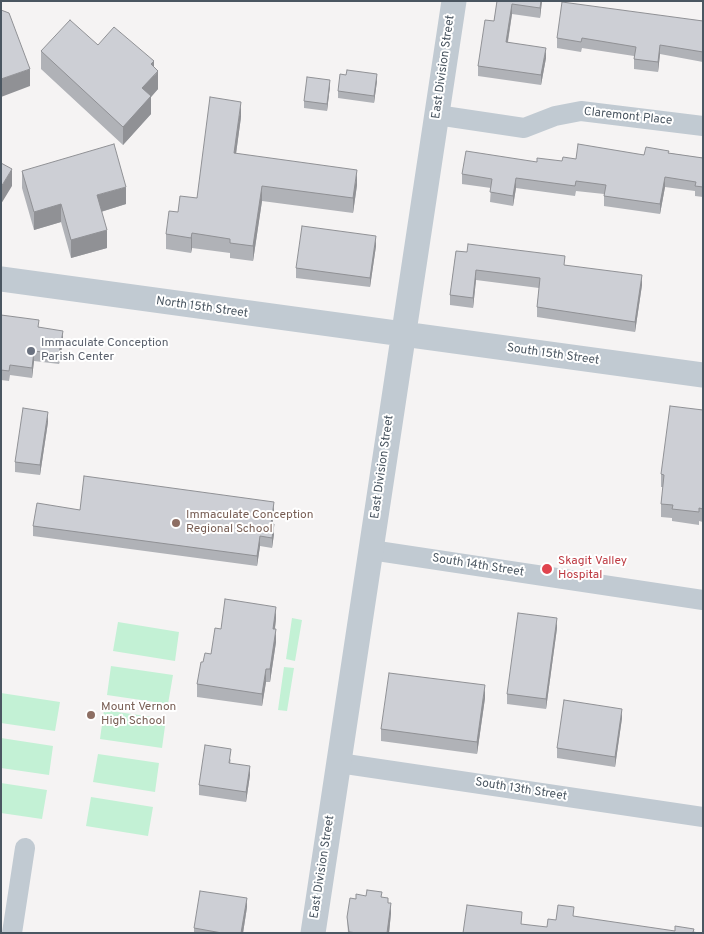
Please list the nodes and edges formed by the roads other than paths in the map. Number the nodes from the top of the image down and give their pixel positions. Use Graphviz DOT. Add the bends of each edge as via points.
graph roads {
  1 [pos="454,1"];
  2 [pos="437,115"];
  3 [pos="703,126"];
  4 [pos="1,279"];
  5 [pos="403,335"];
  6 [pos="703,375"];
  7 [pos="371,550"];
  8 [pos="703,600"];
  9 [pos="339,763"];
  10 [pos="703,817"];
  11 [pos="25,848"];
  12 [pos="12,933"];
  13 [pos="312,933"];
  1 -- 2 [label="street, East Division Street"];
  2 -- 3 [label="street, Claremont Place" via="524,128 555,116 581,111"];
  2 -- 5 [label="street, East Division Street"];
  4 -- 5 [label="street, North 15th Street"];
  5 -- 6 [label="street, South 15th Street"];
  5 -- 7 [label="street, East Division Street"];
  7 -- 8 [label="street, South 14th Street"];
  7 -- 9 [label="street, East Division Street"];
  9 -- 10 [label="street, South 13th Street"];
  9 -- 13 [label="street, East Division Street"];
  11 -- 12 [label="street"];
}
